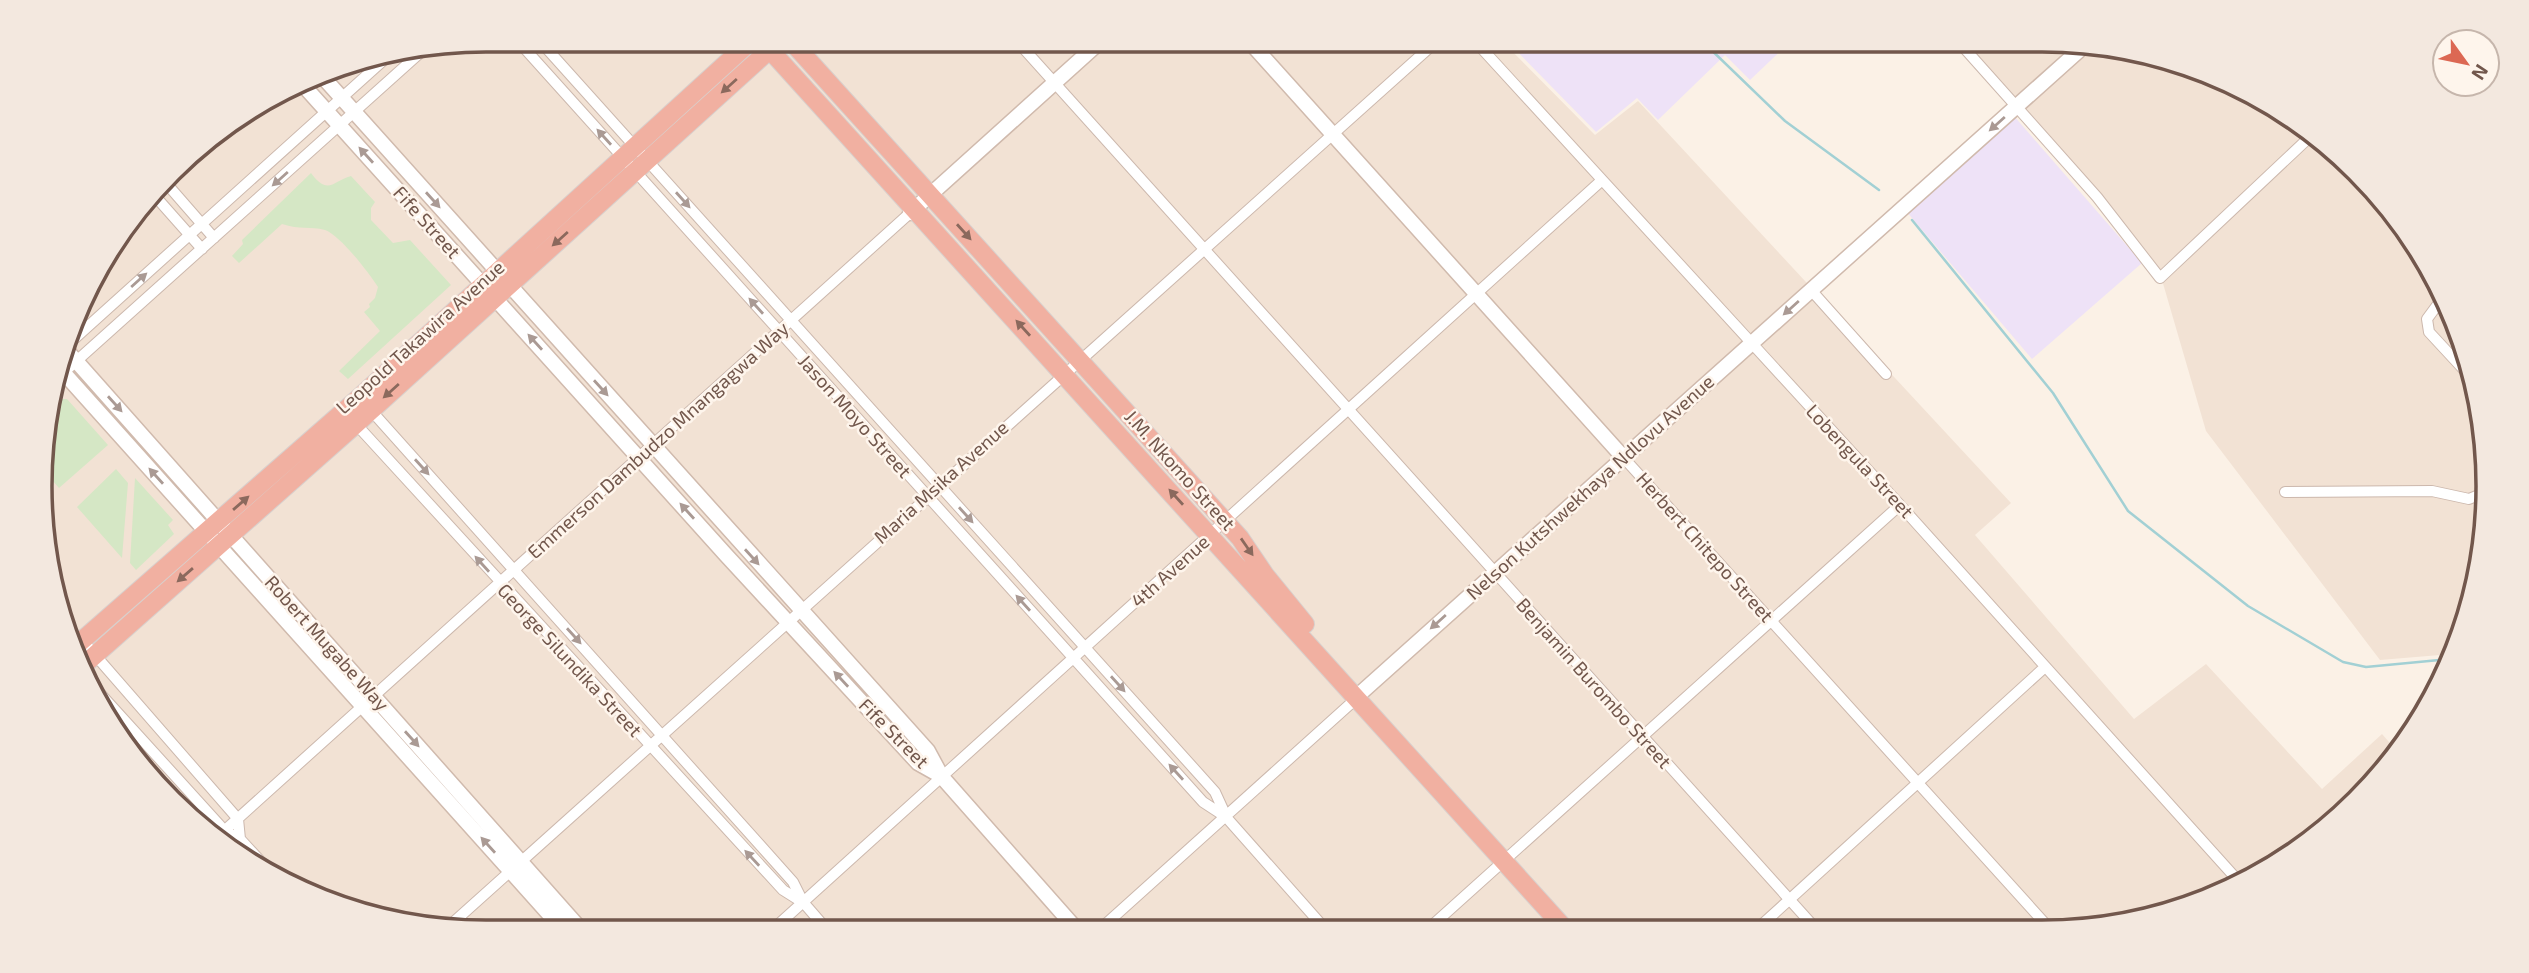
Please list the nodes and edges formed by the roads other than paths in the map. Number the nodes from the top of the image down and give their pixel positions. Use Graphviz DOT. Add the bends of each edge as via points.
graph roads {
  1 [pos="530,53"];
  2 [pos="549,53"];
  3 [pos="739,53"];
  4 [pos="758,53"];
  5 [pos="779,53"];
  6 [pos="802,53"];
  7 [pos="1028,53"];
  8 [pos="1088,53"];
  9 [pos="1260,53"];
  10 [pos="1423,53"];
  11 [pos="1486,53"];
  12 [pos="1969,53"];
  13 [pos="2076,53"];
  14 [pos="413,59"];
  15 [pos="376,67"];
  16 [pos="328,83"];
  17 [pos="1055,83"];
  18 [pos="308,91"];
  19 [pos="341,97"];
  20 [pos="2017,106"];
  21 [pos="326,111"];
  22 [pos="354,112"];
  23 [pos="339,125"];
  24 [pos="1333,134"];
  25 [pos="2305,141"];
  26 [pos="635,159"];
  27 [pos="1601,181"];
  28 [pos="171,189"];
  29 [pos="930,195"];
  30 [pos="159,201"];
  31 [pos="913,211"];
  32 [pos="202,224"];
  33 [pos="189,235"];
  34 [pos="214,238"];
  35 [pos="1204,248"];
  36 [pos="202,249"];
  37 [pos="503,278"];
  38 [pos="1811,290"];
  39 [pos="489,292"];
  40 [pos="1477,294"];
  41 [pos="2437,306"];
  42 [pos="791,320"];
  43 [pos="779,331"];
  44 [pos="81,332"];
  45 [pos="1751,343"];
  46 [pos="73,358"];
  47 [pos="1079,359"];
  48 [pos="2459,364"];
  49 [pos="1064,373"];
  50 [pos="1886,374"];
  51 [pos="66,377"];
  52 [pos="365,404"];
  53 [pos="1349,410"];
  54 [pos="350,417"];
  55 [pos="652,446"];
  56 [pos="1623,457"];
  57 [pos="639,458"];
  58 [pos="939,485"];
  59 [pos="2285,492"];
  60 [pos="927,495"];
  61 [pos="2476,496"];
  62 [pos="1900,505"];
  63 [pos="1226,522"];
  64 [pos="219,534"];
  65 [pos="1211,535"];
  66 [pos="514,570"];
  67 [pos="1494,572"];
  68 [pos="499,583"];
  69 [pos="799,609"];
  70 [pos="787,620"];
  71 [pos="1772,621"];
  72 [pos="81,641"];
  73 [pos="1086,648"];
  74 [pos="90,659"];
  75 [pos="1073,659"];
  76 [pos="2045,667"];
  77 [pos="1360,694"];
  78 [pos="368,701"];
  79 [pos="114,709"];
  80 [pos="662,734"];
  81 [pos="1642,738"];
  82 [pos="649,746"];
  83 [pos="942,777"];
  84 [pos="1917,782"];
  85 [pos="1226,817"];
  86 [pos="238,819"];
  87 [pos="225,831"];
  88 [pos="240,839"];
  89 [pos="251,851"];
  90 [pos="1508,859"];
  91 [pos="516,866"];
  92 [pos="2233,876"];
  93 [pos="1789,899"];
  94 [pos="803,902"];
  95 [pos="456,920"];
  96 [pos="556,920"];
  97 [pos="571,920"];
  98 [pos="783,920"];
  99 [pos="819,920"];
  100 [pos="1068,920"];
  101 [pos="1110,920"];
  102 [pos="1317,920"];
  103 [pos="1438,920"];
  104 [pos="1558,920"];
  105 [pos="1567,920"];
  106 [pos="1767,920"];
  107 [pos="1808,920"];
  108 [pos="2041,920"];
  26 -- 1 [label="street, Jason Moyo Street, one-way"];
  2 -- 26 [label="street, Jason Moyo Street"];
  3 -- 26 [label="highway, Leopold Takawira Avenue"];
  4 -- 26 [label="highway, Leopold Takawira Avenue, one-way"];
  5 -- 31 [label="highway, J.M. Nkomo Street"];
  6 -- 29 [label="highway, J.M. Nkomo Street"];
  7 -- 17 [label="street, Benjamin Burombo Street"];
  8 -- 17 [label="street, Emmerson Dambudzo Mnangagwa Way"];
  9 -- 24 [label="street, Herbert Chitepo Street"];
  10 -- 24 [label="street, Maria Msika Avenue"];
  11 -- 27 [label="street, Lobengula Street"];
  12 -- 20 [label="street"];
  13 -- 20 [label="street, Nelson Kutshwekhaya Ndlovu Avenue"];
  14 -- 22 [label="street"];
  15 -- 19 [label="street"];
  16 -- 19 [label="street, Fife Street"];
  17 -- 29 [label="street, Emmerson Dambudzo Mnangagwa Way"];
  17 -- 35 [label="street, Benjamin Burombo Street"];
  18 -- 21 [label="street, Fife Street"];
  19 -- 21 [label="street"];
  19 -- 22 [label="street, Fife Street"];
  20 -- 25 [label="street" via="2160,278"];
  20 -- 38 [label="street, Nelson Kutshwekhaya Ndlovu Avenue, one-way"];
  21 -- 23 [label="street, Fife Street"];
  21 -- 32 [label="street"];
  22 -- 23 [label="street"];
  22 -- 37 [label="street, Fife Street, one-way"];
  23 -- 34 [label="street, one-way"];
  39 -- 23 [label="street, Fife Street, one-way"];
  24 -- 35 [label="street, Maria Msika Avenue"];
  24 -- 40 [label="street, Herbert Chitepo Street"];
  26 -- 37 [label="highway, Leopold Takawira Avenue"];
  26 -- 42 [label="street, Jason Moyo Street, one-way"];
  43 -- 26 [label="street, Jason Moyo Street, one-way"];
  27 -- 40 [label="street, 4th Avenue"];
  27 -- 45 [label="street, Lobengula Street"];
  28 -- 32 [label="street"];
  29 -- 31 [label="street, Emmerson Dambudzo Mnangagwa Way"];
  29 -- 47 [label="highway, J.M. Nkomo Street, one-way"];
  30 -- 33 [label="street"];
  31 -- 42 [label="street, Emmerson Dambudzo Mnangagwa Way"];
  49 -- 31 [label="highway, J.M. Nkomo Street, one-way"];
  32 -- 33 [label="street"];
  32 -- 34 [label="street"];
  33 -- 36 [label="street"];
  44 -- 33 [label="street, one-way"];
  34 -- 36 [label="street"];
  35 -- 47 [label="street, Maria Msika Avenue"];
  35 -- 53 [label="street, Benjamin Burombo Street"];
  36 -- 46 [label="street"];
  37 -- 39 [label="highway, Leopold Takawira Avenue"];
  37 -- 55 [label="street, Fife Street, one-way"];
  38 -- 45 [label="street, Nelson Kutshwekhaya Ndlovu Avenue, one-way"];
  38 -- 50 [label="street"];
  39 -- 52 [label="highway, Leopold Takawira Avenue"];
  57 -- 39 [label="street, Fife Street, one-way"];
  40 -- 53 [label="street, 4th Avenue"];
  40 -- 56 [label="street, Herbert Chitepo Street"];
  41 -- 48 [label="street" via="2427,319 2429,332"];
  42 -- 43 [label="street, Emmerson Dambudzo Mnangagwa Way"];
  42 -- 58 [label="street, Jason Moyo Street"];
  43 -- 55 [label="street, Emmerson Dambudzo Mnangagwa Way"];
  43 -- 60 [label="street, Jason Moyo Street"];
  45 -- 56 [label="street, Nelson Kutshwekhaya Ndlovu Avenue"];
  45 -- 62 [label="street, Lobengula Street"];
  46 -- 64 [label="street, Robert Mugabe Way, one-way"];
  47 -- 49 [label="street, Maria Msika Avenue"];
  47 -- 63 [label="highway, J.M. Nkomo Street"];
  49 -- 58 [label="street, Maria Msika Avenue"];
  65 -- 49 [label="highway, J.M. Nkomo Street, one-way"];
  64 -- 51 [label="street, Robert Mugabe Way, one-way"];
  52 -- 54 [label="highway, Leopold Takawira Avenue"];
  52 -- 66 [label="street, George Silundika Street, one-way"];
  53 -- 63 [label="street, 4th Avenue"];
  53 -- 67 [label="street, Benjamin Burombo Street"];
  54 -- 64 [label="highway, Leopold Takawira Avenue"];
  68 -- 54 [label="street, George Silundika Street, one-way"];
  55 -- 57 [label="street, Emmerson Dambudzo Mnangagwa Way"];
  55 -- 69 [label="street, Fife Street, one-way"];
  56 -- 67 [label="street, Nelson Kutshwekhaya Ndlovu Avenue"];
  56 -- 71 [label="street, Herbert Chitepo Street"];
  57 -- 66 [label="street, Emmerson Dambudzo Mnangagwa Way"];
  70 -- 57 [label="street, Fife Street, one-way"];
  58 -- 60 [label="street, Maria Msika Avenue"];
  58 -- 73 [label="street, Jason Moyo Street, one-way"];
  59 -- 61 [label="street" via="2432,491 2469,499"];
  60 -- 69 [label="street, Maria Msika Avenue"];
  75 -- 60 [label="street, Jason Moyo Street, one-way"];
  62 -- 71 [label="street"];
  62 -- 76 [label="street, Lobengula Street"];
  63 -- 65 [label="street, 4th Avenue"];
  63 -- 77 [label="highway, J.M. Nkomo Street, one-way"];
  64 -- 72 [label="highway, Leopold Takawira Avenue"];
  64 -- 74 [label="highway, Leopold Takawira Avenue, one-way"];
  64 -- 78 [label="street, Robert Mugabe Way"];
  65 -- 73 [label="street, 4th Avenue"];
  65 -- 77 [label="highway, J.M. Nkomo Street"];
  66 -- 68 [label="street, Emmerson Dambudzo Mnangagwa Way"];
  66 -- 80 [label="street, George Silundika Street, one-way"];
  67 -- 77 [label="street, Nelson Kutshwekhaya Ndlovu Avenue, one-way"];
  67 -- 81 [label="street, Benjamin Burombo Street"];
  68 -- 78 [label="street, Emmerson Dambudzo Mnangagwa Way"];
  68 -- 82 [label="street, George Silundika Street"];
  69 -- 70 [label="street, Maria Msika Avenue"];
  69 -- 83 [label="street, Fife Street" via="928,751"];
  70 -- 80 [label="street, Maria Msika Avenue"];
  83 -- 70 [label="street, Fife Street, one-way" via="918,763"];
  71 -- 81 [label="street"];
  71 -- 84 [label="street, Herbert Chitepo Street"];
  73 -- 75 [label="street, 4th Avenue"];
  73 -- 85 [label="street, Jason Moyo Street, one-way" via="1215,792"];
  74 -- 86 [label="street"];
  75 -- 83 [label="street, 4th Avenue"];
  85 -- 75 [label="street, Jason Moyo Street, one-way" via="1203,802"];
  76 -- 84 [label="street"];
  76 -- 92 [label="street, Lobengula Street"];
  77 -- 85 [label="street, Nelson Kutshwekhaya Ndlovu Avenue"];
  77 -- 90 [label="highway, J.M. Nkomo Street"];
  78 -- 86 [label="street, Emmerson Dambudzo Mnangagwa Way"];
  78 -- 91 [label="street, Robert Mugabe Way"];
  79 -- 87 [label="street"];
  80 -- 82 [label="street, Maria Msika Avenue"];
  80 -- 94 [label="street, George Silundika Street" via="793,881"];
  81 -- 90 [label="street"];
  81 -- 93 [label="street, Benjamin Burombo Street"];
  82 -- 91 [label="street, Maria Msika Avenue"];
  94 -- 82 [label="street, George Silundika Street, one-way" via="785,893"];
  83 -- 94 [label="street, 4th Avenue"];
  83 -- 100 [label="street"];
  84 -- 93 [label="street"];
  84 -- 108 [label="street, Herbert Chitepo Street"];
  85 -- 101 [label="street, Nelson Kutshwekhaya Ndlovu Avenue"];
  85 -- 102 [label="street, Jason Moyo Street"];
  86 -- 87 [label="street, Emmerson Dambudzo Mnangagwa Way"];
  86 -- 88 [label="street"];
  87 -- 88 [label="street"];
  88 -- 89 [label="street"];
  90 -- 103 [label="street"];
  90 -- 104 [label="highway, J.M. Nkomo Street"];
  90 -- 105 [label="highway, J.M. Nkomo Street"];
  91 -- 95 [label="street, Maria Msika Avenue"];
  91 -- 96 [label="street, Robert Mugabe Way"];
  91 -- 97 [label="street, Robert Mugabe Way"];
  93 -- 106 [label="street"];
  93 -- 107 [label="street, Benjamin Burombo Street"];
  94 -- 98 [label="street, 4th Avenue"];
  94 -- 99 [label="street, George Silundika Street"];
}
